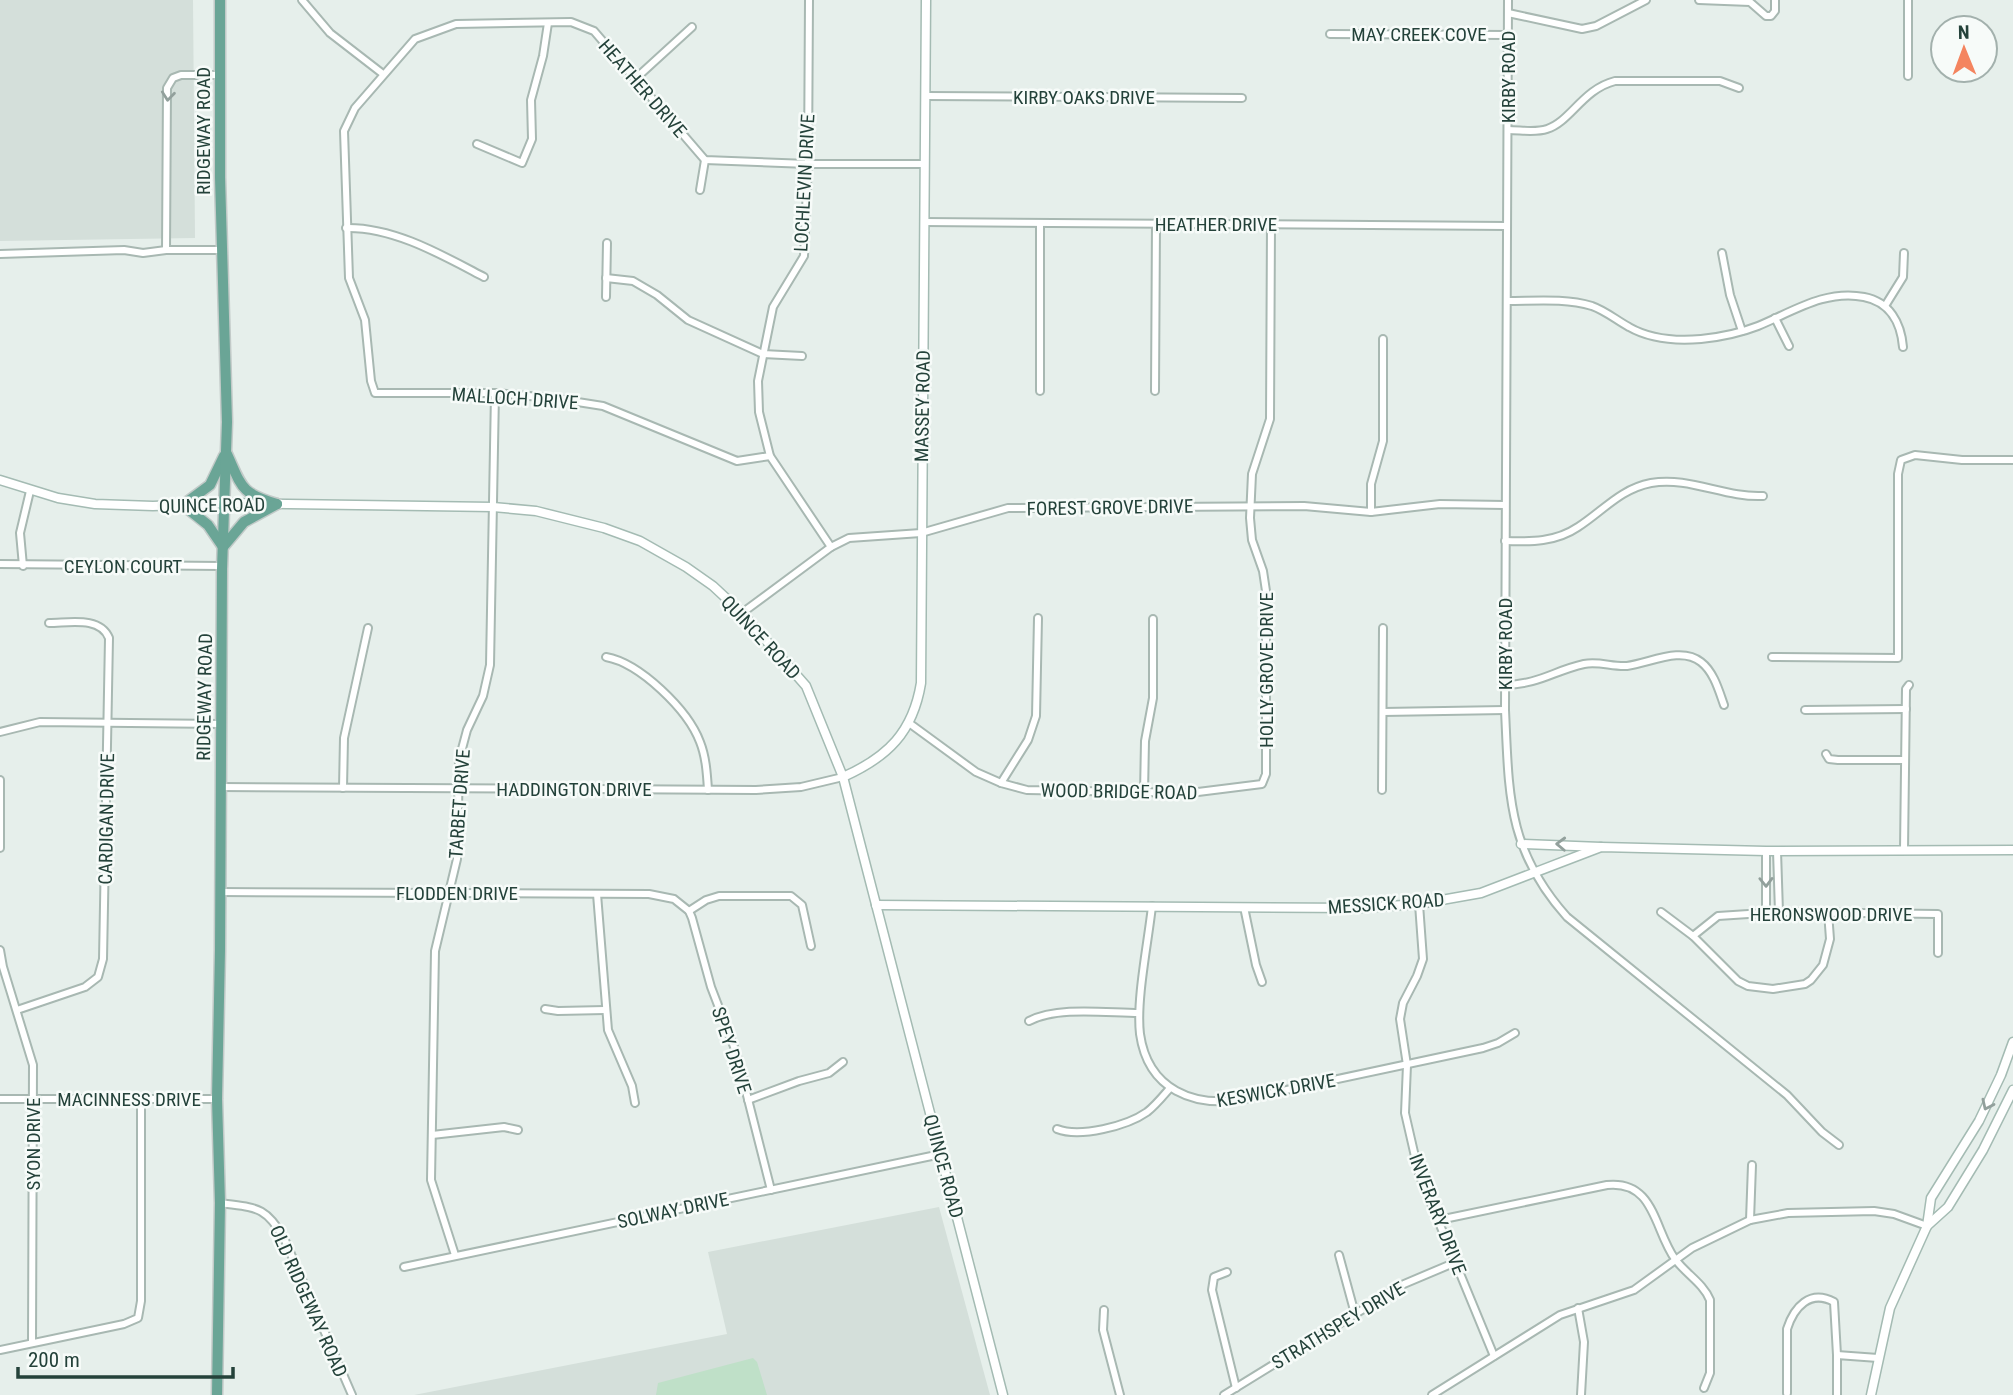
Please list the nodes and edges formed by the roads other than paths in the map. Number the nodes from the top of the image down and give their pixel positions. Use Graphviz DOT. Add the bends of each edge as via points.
graph roads {
  1 [pos="220,0"];
  2 [pos="302,0"];
  3 [pos="809,0"];
  4 [pos="926,0"];
  5 [pos="1508,0"];
  6 [pos="1646,0"];
  7 [pos="1699,0"];
  8 [pos="1775,0"];
  9 [pos="1908,0"];
  10 [pos="1751,1"];
  11 [pos="1508,13"];
  12 [pos="548,23"];
  13 [pos="692,27"];
  14 [pos="1329,34"];
  15 [pos="1508,35"];
  16 [pos="383,74"];
  17 [pos="221,75"];
  18 [pos="1908,76"];
  19 [pos="634,80"];
  20 [pos="1739,88"];
  21 [pos="926,96"];
  22 [pos="1242,98"];
  23 [pos="1508,130"];
  24 [pos="477,144"];
  25 [pos="705,160"];
  26 [pos="808,164"];
  27 [pos="924,164"];
  28 [pos="700,190"];
  29 [pos="924,222"];
  30 [pos="1041,223"];
  31 [pos="1156,223"];
  32 [pos="1271,224"];
  33 [pos="1507,226"];
  34 [pos="346,228"];
  35 [pos="607,243"];
  36 [pos="166,250"];
  37 [pos="222,250"];
  38 [pos="1722,253"];
  39 [pos="1904,253"];
  40 [pos="0,254"];
  41 [pos="484,277"];
  42 [pos="606,278"];
  43 [pos="606,297"];
  44 [pos="1507,301"];
  45 [pos="1885,306"];
  46 [pos="1775,318"];
  47 [pos="1742,331"];
  48 [pos="1383,339"];
  49 [pos="1790,346"];
  50 [pos="1903,347"];
  51 [pos="763,354"];
  52 [pos="802,356"];
  53 [pos="1040,391"];
  54 [pos="1155,391"];
  55 [pos="375,393"];
  56 [pos="495,393"];
  57 [pos="226,451"];
  58 [pos="770,456"];
  59 [pos="2013,460"];
  60 [pos="0,480"];
  61 [pos="30,491"];
  62 [pos="1763,496"];
  63 [pos="224,503"];
  64 [pos="277,504"];
  65 [pos="183,505"];
  66 [pos="1505,505"];
  67 [pos="1250,506"];
  68 [pos="494,507"];
  69 [pos="1371,512"];
  70 [pos="921,533"];
  71 [pos="1505,541"];
  72 [pos="223,547"];
  73 [pos="831,547"];
  74 [pos="0,564"];
  75 [pos="23,566"];
  76 [pos="222,566"];
  77 [pos="742,614"];
  78 [pos="1038,618"];
  79 [pos="1153,619"];
  80 [pos="49,623"];
  81 [pos="368,628"];
  82 [pos="1383,628"];
  83 [pos="606,657"];
  84 [pos="1772,657"];
  85 [pos="1505,685"];
  86 [pos="1909,685"];
  87 [pos="1724,705"];
  88 [pos="1906,709"];
  89 [pos="1505,710"];
  90 [pos="1805,710"];
  91 [pos="1383,712"];
  92 [pos="108,723"];
  93 [pos="909,723"];
  94 [pos="221,724"];
  95 [pos="0,732"];
  96 [pos="1826,754"];
  97 [pos="1905,760"];
  98 [pos="843,777"];
  99 [pos="0,780"];
  100 [pos="1001,783"];
  101 [pos="1262,784"];
  102 [pos="220,787"];
  103 [pos="343,788"];
  104 [pos="457,789"];
  105 [pos="708,790"];
  106 [pos="1382,790"];
  107 [pos="1144,793"];
  108 [pos="1521,844"];
  109 [pos="1601,847"];
  110 [pos="0,848"];
  111 [pos="1904,850"];
  112 [pos="2013,850"];
  113 [pos="1766,851"];
  114 [pos="1777,851"];
  115 [pos="1535,872"];
  116 [pos="220,892"];
  117 [pos="449,894"];
  118 [pos="597,894"];
  119 [pos="1419,904"];
  120 [pos="876,905"];
  121 [pos="1152,906"];
  122 [pos="1244,907"];
  123 [pos="689,911"];
  124 [pos="1661,912"];
  125 [pos="1779,912"];
  126 [pos="1828,912"];
  127 [pos="1766,913"];
  128 [pos="1693,936"];
  129 [pos="811,946"];
  130 [pos="0,950"];
  131 [pos="1938,953"];
  132 [pos="1,967"];
  133 [pos="1262,982"];
  134 [pos="545,1009"];
  135 [pos="17,1010"];
  136 [pos="605,1010"];
  137 [pos="1139,1013"];
  138 [pos="1029,1021"];
  139 [pos="1515,1033"];
  140 [pos="2013,1042"];
  141 [pos="843,1062"];
  142 [pos="1407,1065"];
  143 [pos="1170,1088"];
  144 [pos="2013,1090"];
  145 [pos="34,1098"];
  146 [pos="141,1098"];
  147 [pos="0,1099"];
  148 [pos="216,1099"];
  149 [pos="748,1100"];
  150 [pos="635,1103"];
  151 [pos="1057,1129"];
  152 [pos="518,1130"];
  153 [pos="432,1135"];
  154 [pos="1839,1145"];
  155 [pos="941,1154"];
  156 [pos="1752,1165"];
  157 [pos="771,1190"];
  158 [pos="220,1203"];
  159 [pos="1439,1220"];
  160 [pos="1751,1220"];
  161 [pos="1927,1226"];
  162 [pos="454,1255"];
  163 [pos="1339,1255"];
  164 [pos="1675,1259"];
  165 [pos="1455,1262"];
  166 [pos="404,1267"];
  167 [pos="1227,1272"];
  168 [pos="1578,1308"];
  169 [pos="1104,1310"];
  170 [pos="1355,1314"];
  171 [pos="32,1343"];
  172 [pos="0,1350"];
  173 [pos="1837,1355"];
  174 [pos="1494,1356"];
  175 [pos="1878,1358"];
  176 [pos="1445,1387"];
  177 [pos="1236,1388"];
  178 [pos="1704,1388"];
  179 [pos="1787,1393"];
  180 [pos="217,1395"];
  181 [pos="352,1395"];
  182 [pos="1003,1395"];
  183 [pos="1119,1395"];
  184 [pos="1224,1395"];
  185 [pos="1432,1395"];
  186 [pos="1450,1395"];
  187 [pos="1581,1395"];
  188 [pos="1837,1395"];
  189 [pos="1871,1395"];
  1 -- 17 [label="main road, RIDGEWAY ROAD"];
  2 -- 16 [label="street" via="330,33"];
  3 -- 26 [label="street, LOCHLEVIN DRIVE"];
  4 -- 21 [label="main road, MASSEY ROAD"];
  5 -- 11 [label="street, KIRBY ROAD"];
  6 -- 11 [label="street" via="1583,29"];
  7 -- 10 [label="street"];
  8 -- 10 [label="street" via="1771,16 1760,14"];
  9 -- 18 [label="street"];
  11 -- 15 [label="street, KIRBY ROAD"];
  12 -- 16 [label="street, HEATHER DRIVE" via="456,24 415,39"];
  12 -- 19 [label="street, HEATHER DRIVE" via="570,22 594,31"];
  12 -- 24 [label="street" via="531,100 532,139 522,163"];
  13 -- 19 [label="street"];
  14 -- 15 [label="street, MAY CREEK COVE"];
  15 -- 23 [label="street, KIRBY ROAD"];
  16 -- 34 [label="street, HEATHER DRIVE" via="355,108 344,131"];
  17 -- 36 [label="street, one-way" via="181,75 167,88"];
  17 -- 37 [label="main road, RIDGEWAY ROAD"];
  19 -- 25 [label="street, HEATHER DRIVE"];
  20 -- 23 [label="street" via="1720,81 1615,81 1598,87 1550,128"];
  21 -- 22 [label="street, KIRBY OAKS DRIVE"];
  21 -- 27 [label="main road, MASSEY ROAD"];
  23 -- 33 [label="street, KIRBY ROAD"];
  25 -- 26 [label="street"];
  25 -- 28 [label="street"];
  26 -- 27 [label="street"];
  26 -- 51 [label="street, LOCHLEVIN DRIVE" via="804,256 773,307"];
  27 -- 29 [label="main road, MASSEY ROAD"];
  29 -- 30 [label="street, HEATHER DRIVE"];
  29 -- 70 [label="main road, MASSEY ROAD"];
  30 -- 31 [label="street, HEATHER DRIVE"];
  30 -- 53 [label="street"];
  31 -- 32 [label="street, HEATHER DRIVE"];
  31 -- 54 [label="street"];
  32 -- 33 [label="street, HEATHER DRIVE"];
  32 -- 67 [label="street, HOLLY GROVE DRIVE" via="1270,419 1252,474"];
  33 -- 44 [label="street, KIRBY ROAD"];
  34 -- 41 [label="street" via="365,228 432,250"];
  34 -- 55 [label="street, HEATHER DRIVE" via="348,278 365,320"];
  35 -- 42 [label="street"];
  36 -- 37 [label="street"];
  36 -- 40 [label="street"];
  37 -- 57 [label="main road, RIDGEWAY ROAD"];
  38 -- 47 [label="street"];
  39 -- 45 [label="street" via="1903,277"];
  42 -- 43 [label="street"];
  42 -- 51 [label="street" via="633,281 688,320"];
  44 -- 47 [label="street" via="1587,305 1636,330 1668,338 1700,339"];
  44 -- 66 [label="street, KIRBY ROAD"];
  45 -- 46 [label="street" via="1863,296 1836,296"];
  45 -- 50 [label="street" via="1899,324"];
  46 -- 47 [label="street"];
  46 -- 49 [label="street"];
  48 -- 69 [label="street" via="1383,441 1371,484"];
  51 -- 52 [label="street"];
  51 -- 58 [label="street, LOCHLEVIN DRIVE" via="759,412"];
  55 -- 56 [label="street, MALLOCH DRIVE"];
  56 -- 58 [label="street, MALLOCH DRIVE" via="603,406 737,461"];
  56 -- 68 [label="street, TARBET DRIVE"];
  57 -- 63 [label="main road, RIDGEWAY ROAD"];
  57 -- 64 [label="main road" via="245,491"];
  57 -- 65 [label="main road" via="210,485"];
  58 -- 73 [label="street, LOCHLEVIN DRIVE"];
  59 -- 84 [label="street" via="1915,455 1901,460 1898,658"];
  60 -- 61 [label="main road, QUINCE ROAD"];
  61 -- 65 [label="main road, QUINCE ROAD" via="95,504"];
  61 -- 75 [label="street" via="20,533"];
  62 -- 71 [label="street" via="1727,494 1676,482 1650,483 1616,496 1566,533 1544,540"];
  63 -- 64 [label="main road, QUINCE ROAD"];
  63 -- 65 [label="main road, QUINCE ROAD"];
  63 -- 72 [label="main road, RIDGEWAY ROAD"];
  64 -- 68 [label="main road, QUINCE ROAD"];
  64 -- 72 [label="main road" via="244,522"];
  65 -- 72 [label="main road" via="208,525"];
  66 -- 69 [label="street, FOREST GROVE DRIVE" via="1440,504"];
  66 -- 71 [label="street, KIRBY ROAD"];
  67 -- 69 [label="street, FOREST GROVE DRIVE"];
  67 -- 70 [label="street, FOREST GROVE DRIVE" via="1008,508"];
  67 -- 101 [label="street, HOLLY GROVE DRIVE" via="1251,533 1266,591 1266,774"];
  68 -- 77 [label="main road, QUINCE ROAD" via="570,518 640,541 701,576"];
  68 -- 104 [label="street, TARBET DRIVE" via="490,665 483,696 463,742"];
  70 -- 73 [label="street, FOREST GROVE DRIVE" via="849,538"];
  70 -- 93 [label="main road, MASSEY ROAD" via="921,683"];
  71 -- 85 [label="street, KIRBY ROAD"];
  72 -- 76 [label="main road, RIDGEWAY ROAD"];
  73 -- 77 [label="street, FOREST GROVE DRIVE"];
  74 -- 75 [label="street, CEYLON COURT"];
  75 -- 76 [label="street, CEYLON COURT"];
  76 -- 94 [label="main road, RIDGEWAY ROAD"];
  77 -- 98 [label="main road, QUINCE ROAD" via="806,686"];
  78 -- 100 [label="street" via="1036,716 1028,740"];
  79 -- 107 [label="street" via="1153,698 1145,741"];
  80 -- 92 [label="street, CARDIGAN DRIVE" via="94,624 107,634"];
  81 -- 103 [label="street" via="344,738"];
  82 -- 91 [label="street"];
  83 -- 105 [label="street" via="636,669 689,721 703,748"];
  85 -- 87 [label="street" via="1530,684 1589,663 1625,666 1686,656 1705,666"];
  85 -- 89 [label="street, KIRBY ROAD"];
  86 -- 88 [label="street"];
  88 -- 90 [label="street"];
  88 -- 97 [label="street"];
  89 -- 91 [label="street"];
  89 -- 108 [label="street, KIRBY ROAD" via="1512,816"];
  91 -- 106 [label="street"];
  92 -- 94 [label="street"];
  92 -- 95 [label="street" via="40,722"];
  92 -- 135 [label="street, CARDIGAN DRIVE" via="102,969 85,987"];
  93 -- 98 [label="main road, MASSEY ROAD" via="883,754"];
  93 -- 100 [label="street, WOOD BRIDGE ROAD" via="966,765"];
  94 -- 102 [label="main road, RIDGEWAY ROAD"];
  96 -- 97 [label="street" via="1838,760"];
  97 -- 111 [label="street"];
  98 -- 105 [label="street, HADDINGTON DRIVE" via="786,789"];
  98 -- 120 [label="main road, QUINCE ROAD"];
  99 -- 110 [label="street"];
  100 -- 107 [label="street, WOOD BRIDGE ROAD" via="1038,791"];
  101 -- 107 [label="street, WOOD BRIDGE ROAD" via="1202,793"];
  102 -- 103 [label="street, HADDINGTON DRIVE"];
  102 -- 116 [label="main road, RIDGEWAY ROAD"];
  103 -- 104 [label="street, HADDINGTON DRIVE"];
  104 -- 105 [label="street, HADDINGTON DRIVE"];
  104 -- 117 [label="street, TARBET DRIVE" via="457,859"];
  109 -- 108 [label="main road, one-way"];
  108 -- 115 [label="street, KIRBY ROAD"];
  109 -- 113 [label="main road, MESSICK ROAD"];
  109 -- 115 [label="main road, MESSICK ROAD"];
  111 -- 112 [label="main road, MESSICK ROAD"];
  111 -- 114 [label="main road, MESSICK ROAD"];
  113 -- 114 [label="main road, MESSICK ROAD"];
  113 -- 127 [label="street, one-way"];
  114 -- 125 [label="street"];
  115 -- 119 [label="main road, MESSICK ROAD" via="1481,893"];
  115 -- 154 [label="street, KIRBY ROAD" via="1567,917 1787,1095"];
  116 -- 117 [label="street, FLODDEN DRIVE"];
  116 -- 148 [label="main road, RIDGEWAY ROAD"];
  117 -- 118 [label="street, FLODDEN DRIVE"];
  117 -- 153 [label="street, TARBET DRIVE" via="435,951"];
  118 -- 123 [label="street, FLODDEN DRIVE" via="659,894"];
  118 -- 136 [label="street"];
  119 -- 122 [label="main road, MESSICK ROAD"];
  119 -- 142 [label="street, INVERARY DRIVE" via="1423,959 1400,1019"];
  120 -- 121 [label="main road, MESSICK ROAD"];
  120 -- 155 [label="main road, QUINCE ROAD"];
  121 -- 122 [label="main road, MESSICK ROAD"];
  121 -- 137 [label="street"];
  122 -- 133 [label="street"];
  123 -- 129 [label="street" via="719,896 791,896 802,905"];
  123 -- 149 [label="street, SPEY DRIVE"];
  124 -- 128 [label="street"];
  125 -- 126 [label="street, HERONSWOOD DRIVE"];
  125 -- 127 [label="street, HERONSWOOD DRIVE"];
  126 -- 128 [label="street" via="1830,939 1823,965 1805,984 1773,989 1748,986"];
  126 -- 131 [label="street, HERONSWOOD DRIVE" via="1938,914"];
  127 -- 128 [label="street, HERONSWOOD DRIVE" via="1718,916"];
  130 -- 132 [label="street, SYON DRIVE"];
  132 -- 135 [label="street, SYON DRIVE"];
  134 -- 136 [label="street"];
  135 -- 145 [label="street, SYON DRIVE" via="32,1059"];
  136 -- 150 [label="street"];
  137 -- 138 [label="street" via="1048,1013"];
  137 -- 143 [label="street" via="1144,1052"];
  139 -- 142 [label="street, KESWICK DRIVE" via="1491,1046"];
  140 -- 161 [label="main road, one-way" via="1979,1121 1931,1198"];
  141 -- 149 [label="street" via="824,1075"];
  142 -- 143 [label="street, KESWICK DRIVE" via="1222,1102"];
  142 -- 159 [label="street, INVERARY DRIVE" via="1406,1120 1416,1165"];
  143 -- 151 [label="street" via="1153,1107 1130,1121 1076,1133"];
  144 -- 161 [label="main road" via="1948,1207"];
  145 -- 146 [label="street, MACINNESS DRIVE"];
  145 -- 147 [label="street, MACINNESS DRIVE"];
  145 -- 171 [label="street, SYON DRIVE"];
  146 -- 148 [label="street, MACINNESS DRIVE"];
  146 -- 171 [label="street" via="138,1318"];
  148 -- 158 [label="main road, RIDGEWAY ROAD"];
  149 -- 157 [label="street, SPEY DRIVE"];
  152 -- 153 [label="street" via="504,1127"];
  153 -- 162 [label="street, TARBET DRIVE" via="432,1185"];
  155 -- 157 [label="street, SOLWAY DRIVE"];
  155 -- 182 [label="main road, QUINCE ROAD"];
  156 -- 160 [label="street"];
  157 -- 162 [label="street, SOLWAY DRIVE"];
  158 -- 180 [label="main road, RIDGEWAY ROAD"];
  158 -- 181 [label="street, OLD RIDGEWAY ROAD" via="254,1208 272,1218"];
  159 -- 164 [label="street" via="1624,1185 1647,1202"];
  159 -- 165 [label="street, INVERARY DRIVE"];
  160 -- 161 [label="street" via="1788,1213 1874,1211"];
  160 -- 164 [label="street"];
  161 -- 175 [label="main road" via="1890,1308"];
  162 -- 166 [label="street, SOLWAY DRIVE"];
  163 -- 170 [label="street"];
  164 -- 168 [label="street" via="1634,1290"];
  164 -- 178 [label="street" via="1710,1300 1710,1373"];
  165 -- 170 [label="street, STRATHSPEY DRIVE" via="1413,1279"];
  165 -- 174 [label="street, INVERARY DRIVE"];
  167 -- 177 [label="street" via="1214,1277 1212,1286"];
  168 -- 174 [label="street"];
  168 -- 187 [label="street" via="1584,1342"];
  169 -- 183 [label="street" via="1103,1330"];
  170 -- 177 [label="street, STRATHSPEY DRIVE"];
  171 -- 172 [label="street"];
  173 -- 175 [label="street"];
  173 -- 179 [label="street" via="1833,1302 1821,1297 1805,1300 1787,1329"];
  173 -- 188 [label="street"];
  174 -- 176 [label="street"];
  175 -- 189 [label="main road"];
  176 -- 185 [label="street"];
  176 -- 186 [label="street"];
  177 -- 184 [label="street, STRATHSPEY DRIVE"];
}
